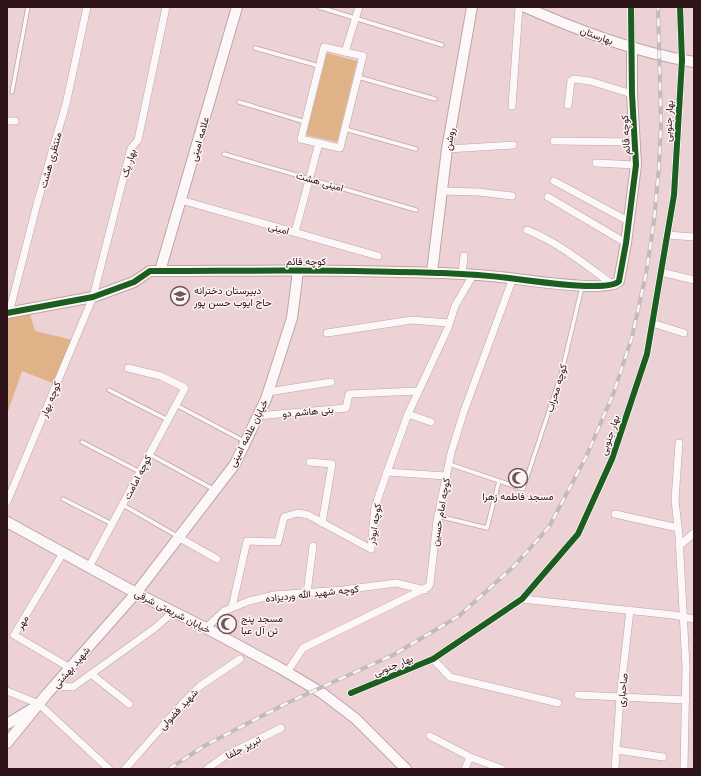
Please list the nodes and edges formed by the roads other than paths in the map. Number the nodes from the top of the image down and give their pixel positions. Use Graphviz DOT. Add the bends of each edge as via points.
graph roads {
  1 [pos="28,7"];
  2 [pos="87,7"];
  3 [pos="166,7"];
  4 [pos="237,7"];
  5 [pos="319,7"];
  6 [pos="359,7"];
  7 [pos="472,7"];
  8 [pos="519,7"];
  9 [pos="525,7"];
  10 [pos="631,7"];
  11 [pos="680,7"];
  12 [pos="356,18"];
  13 [pos="442,45"];
  14 [pos="255,48"];
  15 [pos="632,48"];
  16 [pos="345,52"];
  17 [pos="682,60"];
  18 [pos="694,62"];
  19 [pos="319,66"];
  20 [pos="358,77"];
  21 [pos="12,92"];
  22 [pos="632,94"];
  23 [pos="435,99"];
  24 [pos="239,102"];
  25 [pos="568,105"];
  26 [pos="512,106"];
  27 [pos="7,121"];
  28 [pos="15,121"];
  29 [pos="305,122"];
  30 [pos="345,129"];
  31 [pos="554,141"];
  32 [pos="636,142"];
  33 [pos="319,143"];
  34 [pos="513,145"];
  35 [pos="416,149"];
  36 [pos="447,149"];
  37 [pos="224,154"];
  38 [pos="596,163"];
  39 [pos="636,165"];
  40 [pos="310,178"];
  41 [pos="554,182"];
  42 [pos="442,191"];
  43 [pos="512,196"];
  44 [pos="548,197"];
  45 [pos="181,200"];
  46 [pos="416,210"];
  47 [pos="628,221"];
  48 [pos="527,230"];
  49 [pos="295,232"];
  50 [pos="667,235"];
  51 [pos="694,237"];
  52 [pos="626,243"];
  53 [pos="378,256"];
  54 [pos="464,256"];
  55 [pos="160,271"];
  56 [pos="298,271"];
  57 [pos="432,272"];
  58 [pos="661,272"];
  59 [pos="462,274"];
  60 [pos="473,275"];
  61 [pos="513,278"];
  62 [pos="694,280"];
  63 [pos="613,285"];
  64 [pos="582,286"];
  65 [pos="93,297"];
  66 [pos="8,313"];
  67 [pos="449,323"];
  68 [pos="652,323"];
  69 [pos="327,333"];
  70 [pos="684,333"];
  71 [pos="128,368"];
  72 [pos="331,382"];
  73 [pos="109,390"];
  74 [pos="418,391"];
  75 [pos="268,392"];
  76 [pos="176,405"];
  77 [pos="408,414"];
  78 [pos="258,416"];
  79 [pos="168,420"];
  80 [pos="431,422"];
  81 [pos="82,442"];
  82 [pos="245,442"];
  83 [pos="679,443"];
  84 [pos="150,454"];
  85 [pos="310,462"];
  86 [pos="449,464"];
  87 [pos="140,472"];
  88 [pos="387,472"];
  89 [pos="446,476"];
  90 [pos="499,481"];
  91 [pos="215,490"];
  92 [pos="63,499"];
  93 [pos="7,502"];
  94 [pos="123,504"];
  95 [pos="615,514"];
  96 [pos="438,516"];
  97 [pos="7,522"];
  98 [pos="322,523"];
  99 [pos="112,524"];
  100 [pos="678,528"];
  101 [pos="694,533"];
  102 [pos="178,538"];
  103 [pos="313,546"];
  104 [pos="679,546"];
  105 [pos="63,553"];
  106 [pos="217,559"];
  107 [pos="89,567"];
  108 [pos="425,590"];
  109 [pos="136,593"];
  110 [pos="307,593"];
  111 [pos="522,599"];
  112 [pos="232,607"];
  113 [pos="630,610"];
  114 [pos="173,612"];
  115 [pos="682,618"];
  116 [pos="694,619"];
  117 [pos="206,628"];
  118 [pos="240,659"];
  119 [pos="433,659"];
  120 [pos="70,668"];
  121 [pos="287,672"];
  122 [pos="92,674"];
  123 [pos="54,686"];
  124 [pos="7,691"];
  125 [pos="351,693"];
  126 [pos="578,695"];
  127 [pos="620,698"];
  128 [pos="686,700"];
  129 [pos="558,703"];
  130 [pos="129,704"];
  131 [pos="38,705"];
  132 [pos="7,724"];
  133 [pos="281,728"];
  134 [pos="430,736"];
  135 [pos="7,744"];
  136 [pos="617,750"];
  137 [pos="470,757"];
  138 [pos="663,757"];
  139 [pos="109,769"];
  140 [pos="124,769"];
  141 [pos="207,769"];
  142 [pos="406,769"];
  143 [pos="465,769"];
  144 [pos="502,769"];
  145 [pos="615,769"];
  146 [pos="684,769"];
  1 -- 21 [label="lane"];
  2 -- 66 [label="street, منتظری هشت" via="66,104"];
  3 -- 65 [label="street, بهار یک" via="138,140 131,148"];
  4 -- 45 [label="street, علامه امینی"];
  5 -- 12 [label="lane"];
  6 -- 12 [label="street"];
  7 -- 36 [label="street, روشن"];
  8 -- 26 [label="street"];
  9 -- 15 [label="street, بهارستان"];
  10 -- 15 [label="street"];
  11 -- 17 [label="street, بهار جنوبی"];
  12 -- 13 [label="lane"];
  12 -- 16 [label="street"];
  14 -- 19 [label="lane"];
  15 -- 17 [label="street, بهارستان"];
  15 -- 22 [label="street, کوچه قائم"];
  16 -- 19 [label="street" via="324,47"];
  16 -- 20 [label="street" via="363,56"];
  17 -- 18 [label="street, بهارستان"];
  17 -- 50 [label="street, بهار جنوبی" via="674,195"];
  19 -- 29 [label="street"];
  20 -- 23 [label="lane"];
  20 -- 30 [label="street"];
  22 -- 25 [label="street" via="590,81 574,79 571,81"];
  22 -- 32 [label="street, کوچه قائم"];
  24 -- 29 [label="lane"];
  27 -- 28 [label="street"];
  29 -- 33 [label="street" via="301,139"];
  30 -- 33 [label="street" via="340,148"];
  30 -- 35 [label="lane"];
  31 -- 32 [label="street"];
  32 -- 39 [label="street, کوچه قائم"];
  33 -- 40 [label="street"];
  34 -- 36 [label="street"];
  36 -- 42 [label="street, روشن"];
  37 -- 40 [label="lane, امینی هشت"];
  38 -- 39 [label="street"];
  39 -- 47 [label="street, کوچه قائم"];
  40 -- 46 [label="lane, امینی هشت"];
  40 -- 49 [label="street"];
  41 -- 47 [label="street"];
  42 -- 43 [label="street"];
  42 -- 57 [label="street, روشن"];
  44 -- 52 [label="street"];
  45 -- 49 [label="street, امینی"];
  45 -- 55 [label="street, علامه امینی"];
  47 -- 52 [label="street, کوچه قائم"];
  48 -- 63 [label="street" via="544,236"];
  49 -- 53 [label="street, امینی"];
  50 -- 51 [label="street"];
  50 -- 58 [label="street, بهار جنوبی"];
  52 -- 63 [label="street, کوچه قائم" via="619,281"];
  54 -- 59 [label="street"];
  55 -- 56 [label="street, کوچه قائم"];
  55 -- 65 [label="street, کوچه قائم" via="150,271 134,282"];
  56 -- 57 [label="street, کوچه قائم"];
  56 -- 75 [label="street, خیابان علامه امینی" via="292,318"];
  57 -- 59 [label="street, کوچه قائم"];
  58 -- 62 [label="street"];
  58 -- 68 [label="street, بهار جنوبی"];
  59 -- 60 [label="street, کوچه قائم"];
  60 -- 61 [label="street, کوچه قائم"];
  60 -- 67 [label="street, کوچه ابوذر" via="455,306"];
  61 -- 64 [label="street, کوچه قائم"];
  61 -- 86 [label="street, کوچه امام حسین" via="464,411"];
  63 -- 64 [label="street, کوچه قائم"];
  64 -- 90 [label="lane, کوچه محراب" via="561,375 523,489"];
  65 -- 66 [label="street, کوچه قائم"];
  65 -- 93 [label="street, کوچه بهار"];
  67 -- 69 [label="street" via="412,320"];
  67 -- 74 [label="street, کوچه ابوذر"];
  68 -- 70 [label="street"];
  68 -- 111 [label="street, بهار جنوبی" via="647,354 612,459 578,534"];
  71 -- 76 [label="street, کوچه امامت" via="161,376 185,388"];
  72 -- 75 [label="street"];
  73 -- 79 [label="lane"];
  74 -- 77 [label="street, کوچه ابوذر"];
  74 -- 78 [label="street, بنی هاشم دو" via="349,394 346,408"];
  75 -- 78 [label="street, خیابان علامه امینی"];
  76 -- 79 [label="street, کوچه امامت"];
  76 -- 82 [label="lane"];
  77 -- 80 [label="street"];
  77 -- 88 [label="street, کوچه ابوذر"];
  78 -- 82 [label="street, خیابان علامه امینی"];
  79 -- 84 [label="street, کوچه امامت"];
  81 -- 87 [label="lane"];
  82 -- 91 [label="street, خیابان علامه امینی" via="234,464"];
  83 -- 100 [label="street" via="675,500"];
  84 -- 87 [label="street, کوچه امامت"];
  84 -- 91 [label="lane"];
  85 -- 98 [label="street" via="332,464"];
  86 -- 89 [label="street, کوچه امام حسین"];
  86 -- 90 [label="lane"];
  87 -- 94 [label="street, کوچه امامت"];
  88 -- 89 [label="street"];
  88 -- 98 [label="street, کوچه ابوذر" via="375,508 371,549"];
  89 -- 96 [label="street, کوچه امام حسین"];
  90 -- 96 [label="lane" via="487,528"];
  91 -- 102 [label="street, خیابان علامه امینی"];
  92 -- 99 [label="lane"];
  94 -- 99 [label="street, کوچه امامت"];
  94 -- 102 [label="lane"];
  95 -- 100 [label="street"];
  96 -- 108 [label="street, کوچه امام حسین" via="430,584"];
  97 -- 105 [label="street, خیابان شریعتی شرقی"];
  98 -- 112 [label="street, کوچه ابوذر" via="298,513 284,517 278,542 247,542"];
  99 -- 107 [label="street, کوچه امامت"];
  100 -- 104 [label="street"];
  101 -- 104 [label="street"];
  102 -- 106 [label="street"];
  102 -- 109 [label="street, خیابان علامه امینی"];
  103 -- 110 [label="street"];
  104 -- 115 [label="street"];
  105 -- 107 [label="street, خیابان شریعتی شرقی"];
  105 -- 120 [label="street, مهر" via="14,635"];
  107 -- 109 [label="street, خیابان شریعتی شرقی"];
  108 -- 110 [label="street, کوچه شهید الله وردیزاده" via="396,583"];
  108 -- 121 [label="street" via="303,648"];
  109 -- 114 [label="street, خیابان شریعتی شرقی"];
  109 -- 120 [label="street, شهید بهشتی"];
  110 -- 112 [label="street, کوچه شهید الله وردیزاده" via="274,595"];
  111 -- 113 [label="street"];
  111 -- 119 [label="street, بهار جنوبی"];
  112 -- 117 [label="street, کوچه شهید الله وردیزاده" via="224,610"];
  113 -- 115 [label="street" via="673,614"];
  113 -- 127 [label="street, صاحباری"];
  114 -- 117 [label="street, خیابان شریعتی شرقی"];
  114 -- 122 [label="street"];
  115 -- 116 [label="street"];
  115 -- 128 [label="street"];
  117 -- 121 [label="street, خیابان شریعتی شرقی"];
  118 -- 140 [label="street, شهید فضولی" via="200,686"];
  119 -- 125 [label="street, بهار جنوبی"];
  119 -- 129 [label="street" via="450,677"];
  120 -- 123 [label="street, شهید بهشتی"];
  121 -- 142 [label="street, خیابان شریعتی شرقی" via="356,718"];
  122 -- 123 [label="street" via="73,688"];
  122 -- 130 [label="street"];
  123 -- 131 [label="street, شهید بهشتی"];
  124 -- 131 [label="street"];
  126 -- 127 [label="street"];
  127 -- 128 [label="street"];
  127 -- 136 [label="street, صاحباری"];
  128 -- 146 [label="street"];
  131 -- 132 [label="street"];
  131 -- 135 [label="street, شهید بهشتی"];
  131 -- 139 [label="street"];
  133 -- 141 [label="street, تبریز جلفا" via="226,756"];
  134 -- 137 [label="street"];
  136 -- 138 [label="street"];
  136 -- 145 [label="street, صاحباری"];
  137 -- 143 [label="street"];
  137 -- 144 [label="street"];
}
